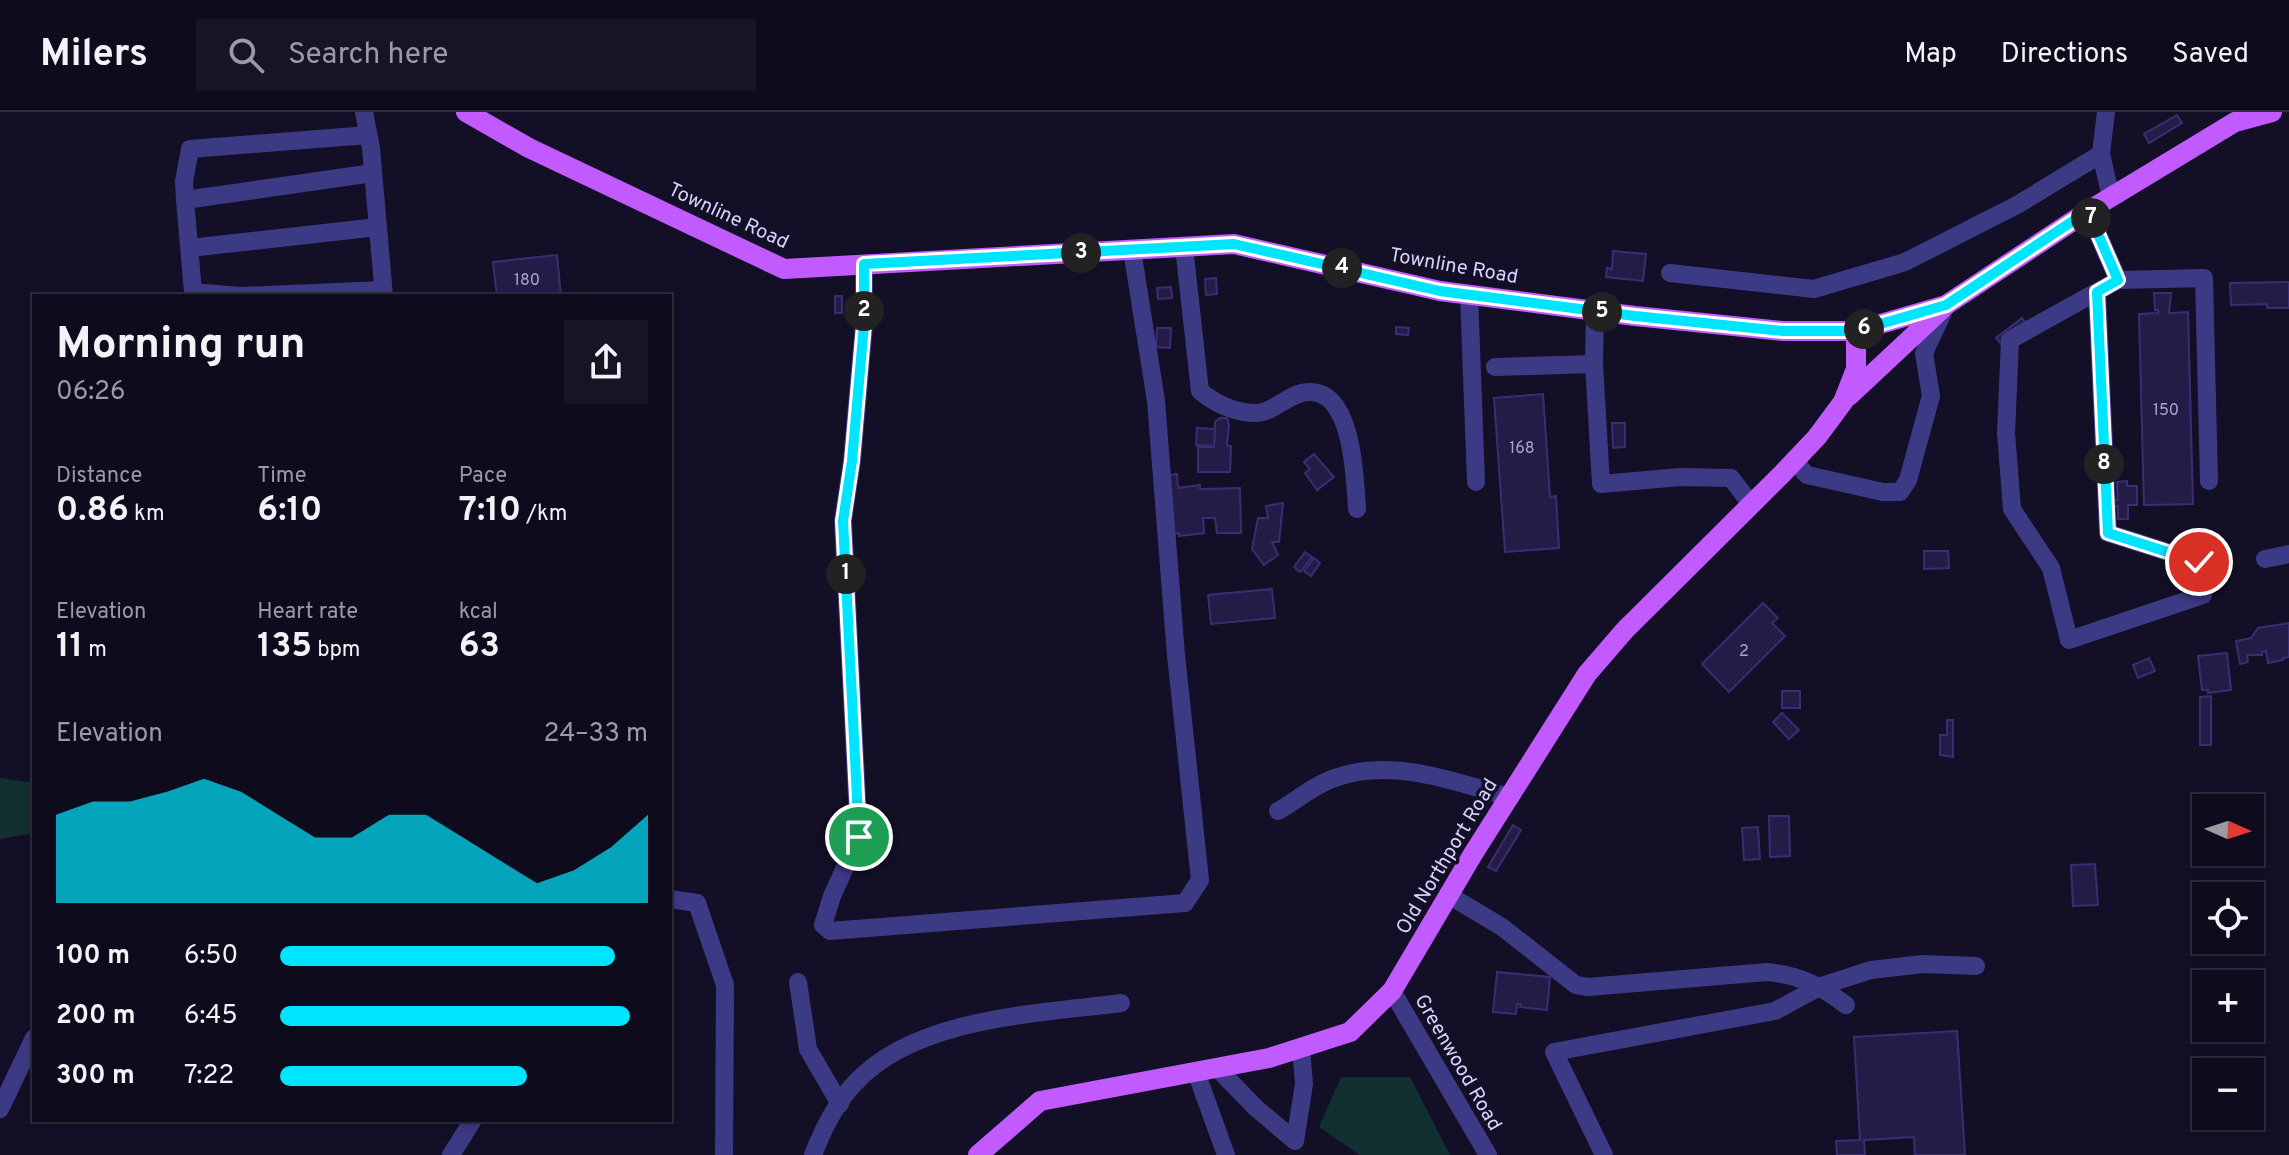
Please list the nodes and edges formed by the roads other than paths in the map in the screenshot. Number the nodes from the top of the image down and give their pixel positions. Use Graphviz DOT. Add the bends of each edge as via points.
graph roads {
  1 [pos="364,112"];
  2 [pos="466,112"];
  3 [pos="2106,112"];
  4 [pos="2272,112"];
  5 [pos="368,135"];
  6 [pos="2101,154"];
  7 [pos="373,173"];
  8 [pos="2111,197"];
  9 [pos="185,200"];
  10 [pos="2088,211"];
  11 [pos="378,227"];
  12 [pos="1184,247"];
  13 [pos="190,248"];
  14 [pos="1132,250"];
  15 [pos="864,264"];
  16 [pos="1670,273"];
  17 [pos="2118,280"];
  18 [pos="2097,292"];
  19 [pos="384,293"];
  20 [pos="194,294"];
  21 [pos="336,294"];
  22 [pos="1469,294"];
  23 [pos="1946,305"];
  24 [pos="1595,311"];
  25 [pos="1856,331"];
  26 [pos="1594,364"];
  27 [pos="1495,367"];
  28 [pos="1843,402"];
  29 [pos="1794,461"];
  30 [pos="2209,481"];
  31 [pos="1476,482"];
  32 [pos="1751,504"];
  33 [pos="1357,509"];
  34 [pos="2289,554"];
  35 [pos="2265,559"];
  36 [pos="1509,797"];
  37 [pos="1278,811"];
  38 [pos="1450,896"];
  39 [pos="672,899"];
  40 [pos="1976,966"];
  41 [pos="798,982"];
  42 [pos="1821,986"];
  43 [pos="1392,991"];
  44 [pos="1121,1003"];
  45 [pos="1846,1005"];
  46 [pos="32,1042"];
  47 [pos="1301,1048"];
  48 [pos="1217,1068"];
  49 [pos="1196,1072"];
  50 [pos="840,1104"];
  51 [pos="0,1109"];
  52 [pos="472,1122"];
  53 [pos="1296,1148"];
  54 [pos="451,1155"];
  55 [pos="724,1155"];
  56 [pos="813,1155"];
  57 [pos="978,1155"];
  58 [pos="1226,1155"];
  59 [pos="1488,1155"];
  60 [pos="1604,1155"];
  1 -- 5 [label="street"];
  2 -- 15 [label="main road, Townline Road" via="529,148 784,269"];
  3 -- 6 [label="street"];
  4 -- 8 [label="main road, Townline Road" via="2235,122"];
  5 -- 7 [label="street"];
  5 -- 9 [label="street" via="190,149"];
  6 -- 8 [label="street"];
  6 -- 16 [label="street" via="2017,205 1905,262 1814,289"];
  7 -- 9 [label="street"];
  7 -- 11 [label="street"];
  8 -- 10 [label="main road, Townline Road"];
  9 -- 13 [label="street"];
  10 -- 17 [label="street"];
  10 -- 23 [label="main road, Townline Road"];
  11 -- 13 [label="street"];
  11 -- 19 [label="street"];
  12 -- 14 [label="main road, Townline Road"];
  12 -- 22 [label="main road, Townline Road" via="1234,244"];
  12 -- 33 [label="street" via="1200,391 1234,411 1261,413 1310,391 1328,398 1348,433"];
  13 -- 20 [label="street"];
  14 -- 15 [label="main road, Townline Road"];
  14 -- 15 [label="street" via="1156,401 1200,880 1185,903 830,931 823,925 859,837 843,521 861,355"];
  17 -- 18 [label="street"];
  17 -- 30 [label="street" via="2204,278"];
  18 -- 18 [label="street" via="2010,340 2006,433 2012,509 2051,568 2069,640 2203,595 2199,562 2108,533"];
  19 -- 21 [label="street"];
  22 -- 24 [label="main road, Townline Road"];
  22 -- 31 [label="street"];
  23 -- 25 [label="main road, Townline Road"];
  23 -- 28 [label="main road, Old Northport Road"];
  23 -- 29 [label="street" via="1924,353 1931,396 1900,492 1807,475"];
  24 -- 25 [label="main road, Townline Road" via="1783,331"];
  24 -- 26 [label="street"];
  25 -- 28 [label="main road, Old Northport Road" via="1856,369"];
  26 -- 27 [label="street"];
  26 -- 32 [label="street" via="1601,484 1731,478"];
  28 -- 29 [label="main road, Old Northport Road"];
  29 -- 32 [label="main road, Old Northport Road"];
  32 -- 36 [label="main road, Old Northport Road" via="1587,674"];
  34 -- 35 [label="street"];
  36 -- 37 [label="street" via="1436,776 1375,769 1336,777"];
  36 -- 38 [label="main road, Old Northport Road"];
  38 -- 42 [label="street" via="1502,927 1576,985 1767,972"];
  38 -- 43 [label="main road, Old Northport Road"];
  39 -- 55 [label="street" via="697,903 725,985"];
  40 -- 42 [label="street" via="1923,964 1871,970"];
  41 -- 50 [label="street" via="808,1049"];
  42 -- 45 [label="street"];
  42 -- 60 [label="street" via="1775,1011 1554,1052"];
  43 -- 47 [label="main road, Old Northport Road" via="1350,1032"];
  43 -- 59 [label="street, Greenwood Road"];
  44 -- 50 [label="street" via="978,1021 900,1048 856,1081"];
  46 -- 51 [label="street"];
  47 -- 48 [label="main road, Old Northport Road"];
  47 -- 53 [label="street" via="1304,1084"];
  48 -- 49 [label="main road, Old Northport Road"];
  48 -- 53 [label="street"];
  49 -- 57 [label="main road, Old Northport Road" via="1040,1101"];
  49 -- 58 [label="street"];
  50 -- 56 [label="street" via="824,1125"];
  52 -- 54 [label="street"];
}
